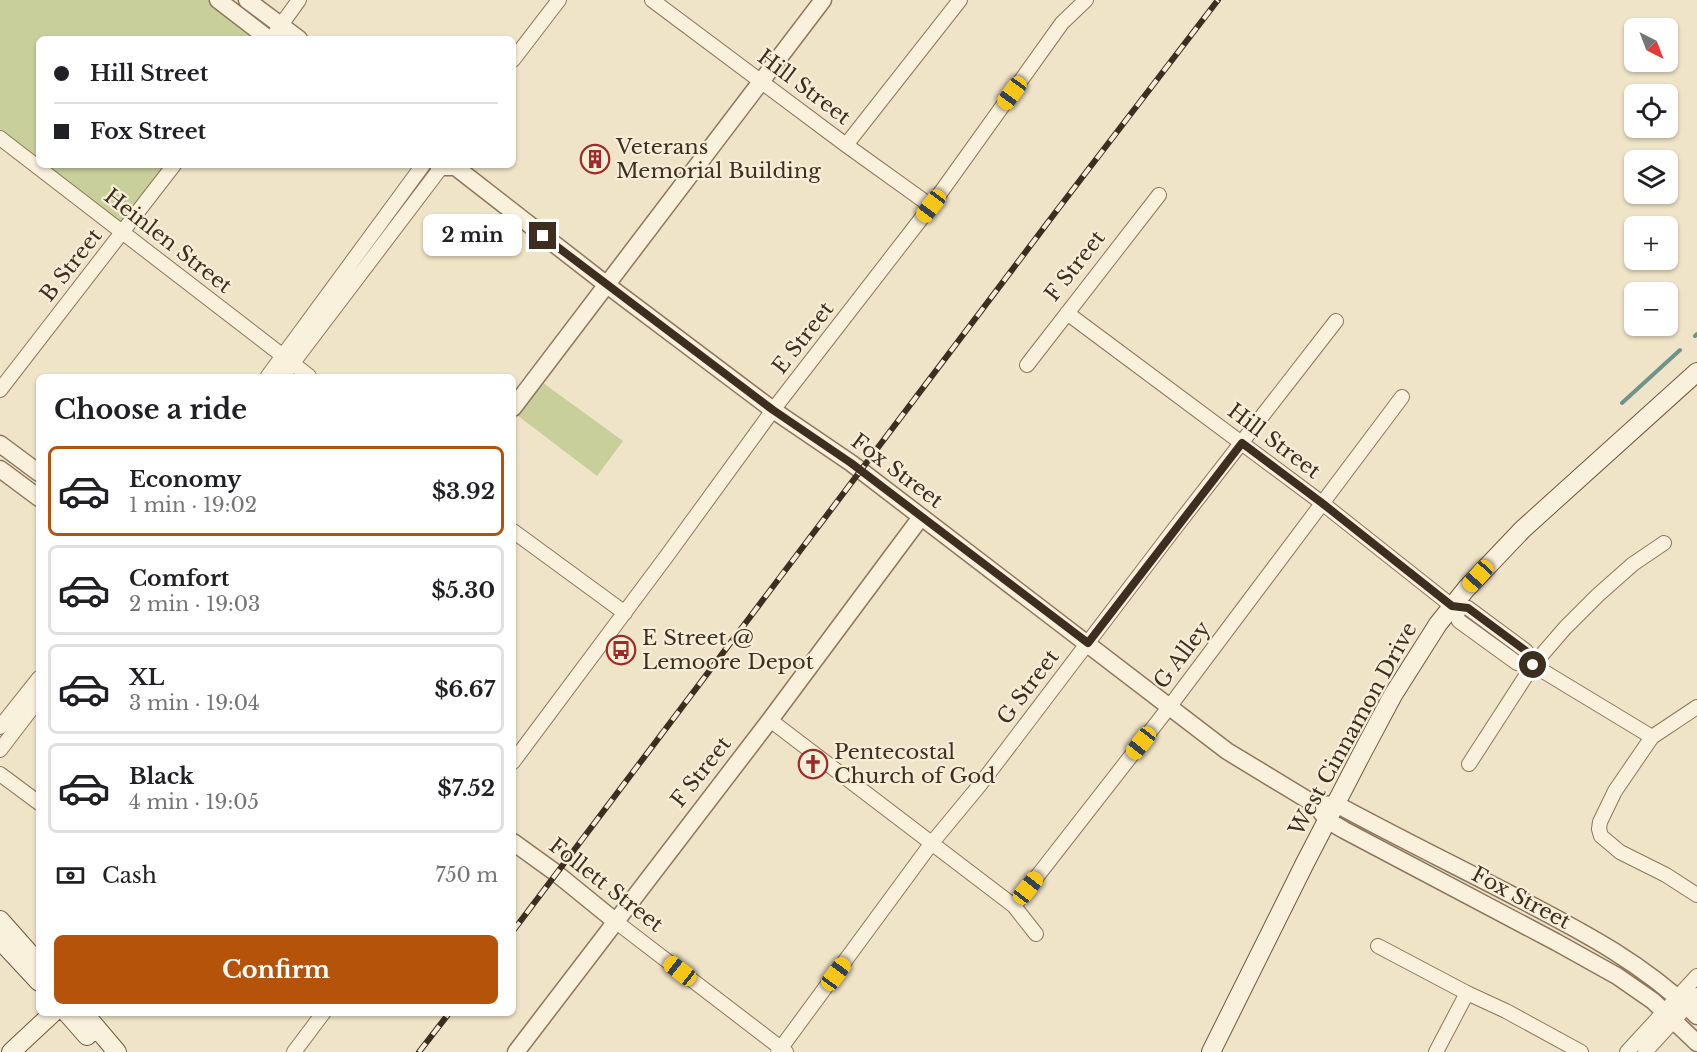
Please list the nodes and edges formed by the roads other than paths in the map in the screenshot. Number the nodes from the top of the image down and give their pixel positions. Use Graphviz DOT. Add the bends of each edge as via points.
graph roads {
  1 [pos="218,0"];
  2 [pos="247,0"];
  3 [pos="299,0"];
  4 [pos="559,0"];
  5 [pos="652,0"];
  6 [pos="823,0"];
  7 [pos="960,0"];
  8 [pos="1086,0"];
  9 [pos="274,34"];
  10 [pos="516,56"];
  11 [pos="762,81"];
  12 [pos="0,138"];
  13 [pos="846,146"];
  14 [pos="36,166"];
  15 [pos="39,168"];
  16 [pos="172,168"];
  17 [pos="421,168"];
  18 [pos="445,168"];
  19 [pos="450,168"];
  20 [pos="1159,195"];
  21 [pos="931,206"];
  22 [pos="123,232"];
  23 [pos="607,285"];
  24 [pos="1067,313"];
  25 [pos="1336,321"];
  26 [pos="288,360"];
  27 [pos="1027,365"];
  28 [pos="1697,372"];
  29 [pos="270,374"];
  30 [pos="284,374"];
  31 [pos="306,374"];
  32 [pos="0,390"];
  33 [pos="1402,397"];
  34 [pos="516,404"];
  35 [pos="773,410"];
  36 [pos="1242,443"];
  37 [pos="0,444"];
  38 [pos="0,469"];
  39 [pos="36,471"];
  40 [pos="36,496"];
  41 [pos="1322,503"];
  42 [pos="921,517"];
  43 [pos="516,533"];
  44 [pos="1664,543"];
  45 [pos="1452,606"];
  46 [pos="625,613"];
  47 [pos="1088,643"];
  48 [pos="1533,665"];
  49 [pos="36,682"];
  50 [pos="36,703"];
  51 [pos="1170,706"];
  52 [pos="1697,707"];
  53 [pos="770,720"];
  54 [pos="0,727"];
  55 [pos="1652,737"];
  56 [pos="0,750"];
  57 [pos="516,758"];
  58 [pos="1469,764"];
  59 [pos="0,774"];
  60 [pos="36,801"];
  61 [pos="1335,804"];
  62 [pos="1316,805"];
  63 [pos="1327,820"];
  64 [pos="516,844"];
  65 [pos="931,844"];
  66 [pos="1697,895"];
  67 [pos="1014,906"];
  68 [pos="0,920"];
  69 [pos="615,921"];
  70 [pos="1036,934"];
  71 [pos="0,940"];
  72 [pos="1378,946"];
  73 [pos="36,961"];
  74 [pos="1697,976"];
  75 [pos="36,979"];
  76 [pos="1467,993"];
  77 [pos="1690,1004"];
  78 [pos="50,1016"];
  79 [pos="70,1016"];
  80 [pos="86,1016"];
  81 [pos="319,1016"];
  82 [pos="1670,1017"];
  83 [pos="1697,1043"];
  84 [pos="782,1051"];
  85 [pos="10,1052"];
  86 [pos="101,1052"];
  87 [pos="117,1052"];
  88 [pos="294,1052"];
  89 [pos="516,1052"];
  90 [pos="1211,1052"];
  91 [pos="1436,1052"];
  92 [pos="1581,1052"];
  93 [pos="1627,1052"];
  94 [pos="1645,1052"];
  1 -- 9 [label="street"];
  2 -- 9 [label="street"];
  3 -- 9 [label="street"];
  4 -- 10 [label="street"];
  5 -- 11 [label="street, Hill Street"];
  6 -- 11 [label="street"];
  7 -- 13 [label="street"];
  8 -- 21 [label="street, E Street" via="1062,23"];
  11 -- 13 [label="street, Hill Street"];
  11 -- 23 [label="street"];
  12 -- 14 [label="street, Heinlen Street"];
  13 -- 21 [label="street, Hill Street"];
  15 -- 22 [label="street, Heinlen Street"];
  16 -- 22 [label="street, B Street"];
  17 -- 26 [label="street"];
  18 -- 26 [label="street"];
  19 -- 23 [label="street, Fox Street"];
  20 -- 24 [label="street, F Street"];
  21 -- 35 [label="street, E Street"];
  22 -- 26 [label="street, Heinlen Street"];
  22 -- 32 [label="street, B Street"];
  23 -- 34 [label="street"];
  23 -- 35 [label="street, Fox Street"];
  24 -- 27 [label="street, F Street"];
  24 -- 36 [label="street, Hill Street"];
  25 -- 36 [label="street, G Street"];
  26 -- 29 [label="street"];
  26 -- 30 [label="street"];
  26 -- 31 [label="street, Heinlen Street"];
  28 -- 45 [label="main road, West Cinnamon Drive" via="1522,529"];
  33 -- 41 [label="street, G Alley"];
  35 -- 42 [label="street, Fox Street"];
  35 -- 46 [label="street, E Street"];
  36 -- 41 [label="street, Hill Street"];
  36 -- 47 [label="street, G Street"];
  37 -- 39 [label="street"];
  38 -- 40 [label="street"];
  41 -- 45 [label="street, Hill Street"];
  41 -- 51 [label="street, G Alley"];
  42 -- 47 [label="street, Fox Street"];
  42 -- 53 [label="street, F Street"];
  43 -- 46 [label="street"];
  44 -- 48 [label="street" via="1598,595"];
  45 -- 48 [label="street, Hill Street" via="1459,621 1517,663"];
  45 -- 61 [label="main road, West Cinnamon Drive" via="1393,695"];
  46 -- 57 [label="street, E Street"];
  47 -- 51 [label="street, Fox Street"];
  47 -- 65 [label="street, G Street"];
  48 -- 55 [label="street, Hill Street"];
  48 -- 58 [label="street"];
  49 -- 54 [label="street"];
  50 -- 56 [label="street"];
  51 -- 62 [label="street, Fox Street" via="1227,751"];
  51 -- 67 [label="street, G Alley"];
  52 -- 55 [label="street"];
  53 -- 65 [label="street"];
  53 -- 69 [label="street, F Street"];
  55 -- 66 [label="street" via="1615,791 1599,829 1601,836 1620,852"];
  59 -- 60 [label="street"];
  61 -- 62 [label="street"];
  61 -- 63 [label="main road, West Cinnamon Drive"];
  61 -- 77 [label="street, Fox Street" via="1571,926 1630,961"];
  62 -- 63 [label="street, Fox Street"];
  63 -- 82 [label="street, Fox Street" via="1617,976"];
  63 -- 90 [label="main road, West Cinnamon Drive"];
  64 -- 69 [label="street, Follett Street"];
  65 -- 67 [label="street"];
  65 -- 84 [label="street, G Street"];
  67 -- 70 [label="street"];
  68 -- 73 [label="main road"];
  69 -- 84 [label="street, Follett Street"];
  69 -- 89 [label="street, F Street"];
  71 -- 75 [label="main road"];
  72 -- 76 [label="street"];
  74 -- 77 [label="street"];
  76 -- 91 [label="street"];
  76 -- 92 [label="street"];
  77 -- 82 [label="street"];
  78 -- 85 [label="main road"];
  79 -- 86 [label="main road"];
  80 -- 87 [label="main road"];
  81 -- 88 [label="street"];
  82 -- 83 [label="street, Fox Street"];
  82 -- 93 [label="street"];
  82 -- 94 [label="street"];
}
